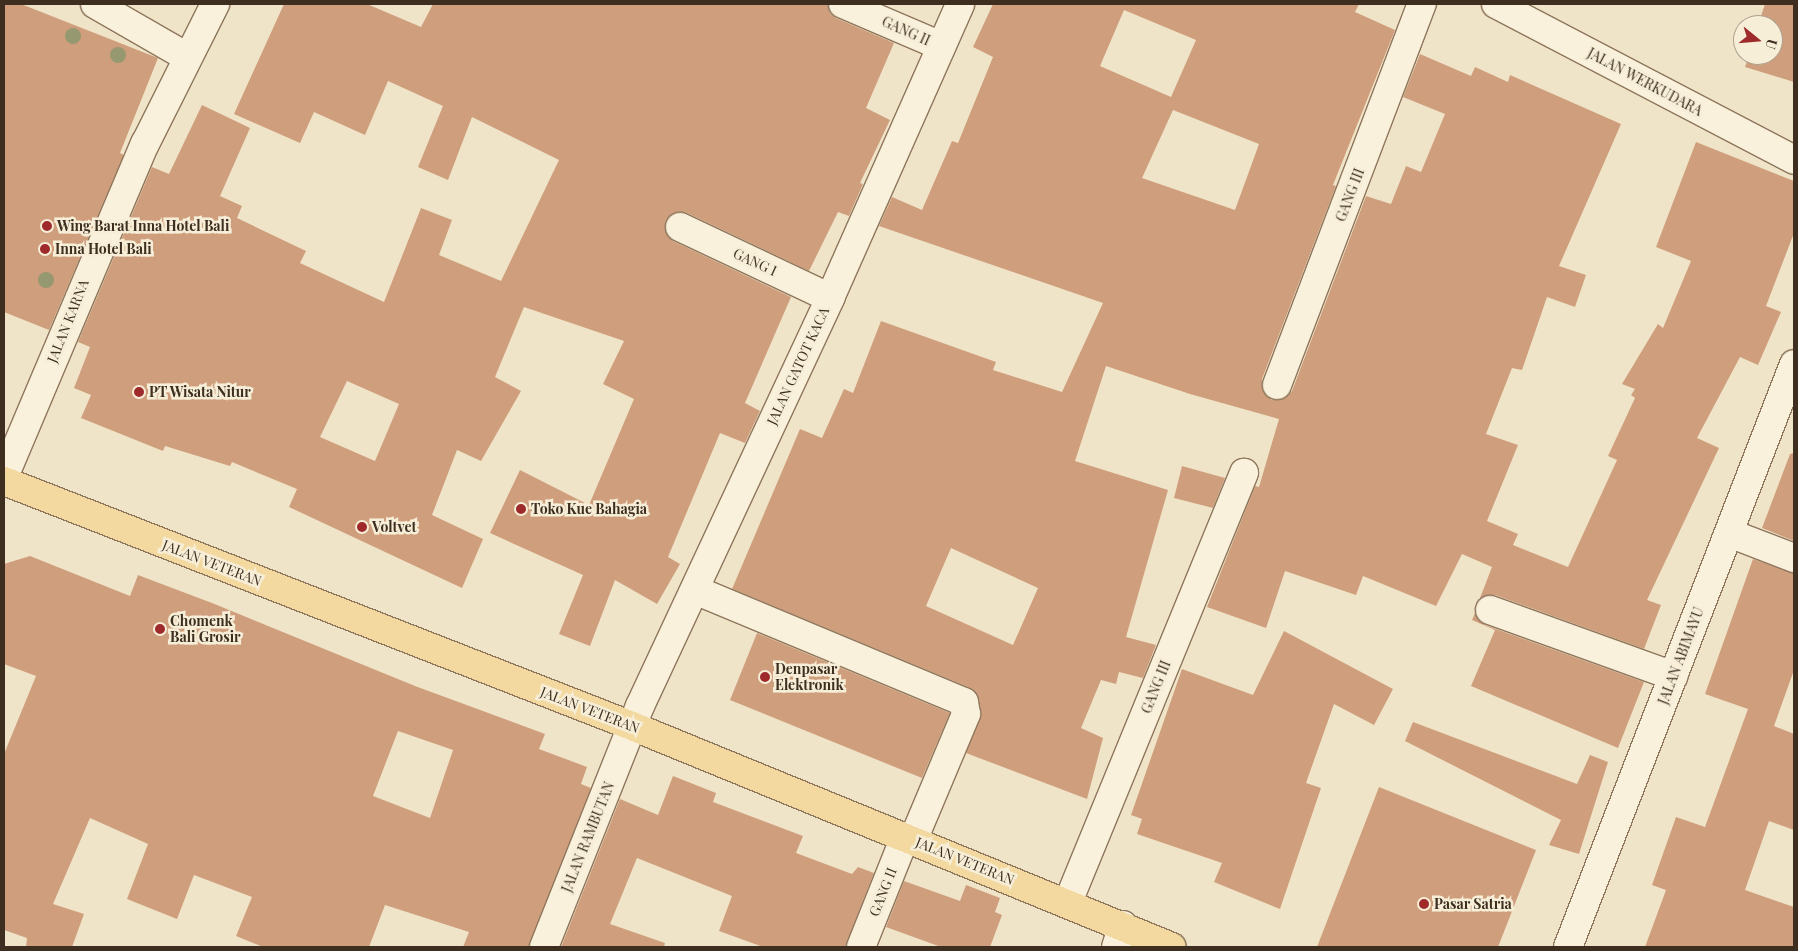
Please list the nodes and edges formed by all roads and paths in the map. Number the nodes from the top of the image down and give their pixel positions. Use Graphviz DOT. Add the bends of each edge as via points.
graph roads {
  1 [pos="95,4"];
  2 [pos="215,4"];
  3 [pos="843,4"];
  4 [pos="960,4"];
  5 [pos="1422,4"];
  6 [pos="1496,4"];
  7 [pos="941,46"];
  8 [pos="187,56"];
  9 [pos="1794,160"];
  10 [pos="680,227"];
  11 [pos="830,298"];
  12 [pos="1794,364"];
  13 [pos="1277,385"];
  14 [pos="1244,473"];
  15 [pos="4,479"];
  16 [pos="1728,533"];
  17 [pos="1794,558"];
  18 [pos="695,590"];
  19 [pos="1490,610"];
  20 [pos="1673,676"];
  21 [pos="632,726"];
  22 [pos="909,838"];
  23 [pos="1068,902"];
  24 [pos="1119,936"];
  25 [pos="544,947"];
  26 [pos="861,947"];
  27 [pos="1172,947"];
  28 [pos="1568,947"];
  1 -- 8 [label="street"];
  2 -- 8 [label="street, JALAN KARNA"];
  3 -- 7 [label="street, GANG II"];
  4 -- 7 [label="street, JALAN GATOT KACA"];
  5 -- 13 [label="street, GANG III"];
  6 -- 9 [label="street, JALAN WERKUDARA"];
  7 -- 11 [label="street, JALAN GATOT KACA"];
  8 -- 15 [label="street, JALAN KARNA" via="90,267"];
  10 -- 11 [label="street, GANG I"];
  11 -- 18 [label="street, JALAN GATOT KACA"];
  12 -- 16 [label="street, JALAN ABIMAYU"];
  14 -- 23 [label="street, GANG III"];
  15 -- 21 [label="main road, JALAN VETERAN"];
  16 -- 17 [label="street"];
  16 -- 20 [label="street, JALAN ABIMAYU"];
  18 -- 21 [label="street, JALAN GATOT KACA"];
  18 -- 22 [label="street, GANG II" via="964,702 966,714"];
  19 -- 20 [label="street"];
  20 -- 28 [label="street, JALAN ABIMAYU"];
  21 -- 22 [label="main road, JALAN VETERAN"];
  21 -- 25 [label="street, JALAN RAMBUTAN"];
  22 -- 23 [label="main road, JALAN VETERAN"];
  22 -- 26 [label="street, GANG II"];
  23 -- 24 [label="main road, JALAN VETERAN"];
  24 -- 27 [label="main road, JALAN VETERAN"];
}
